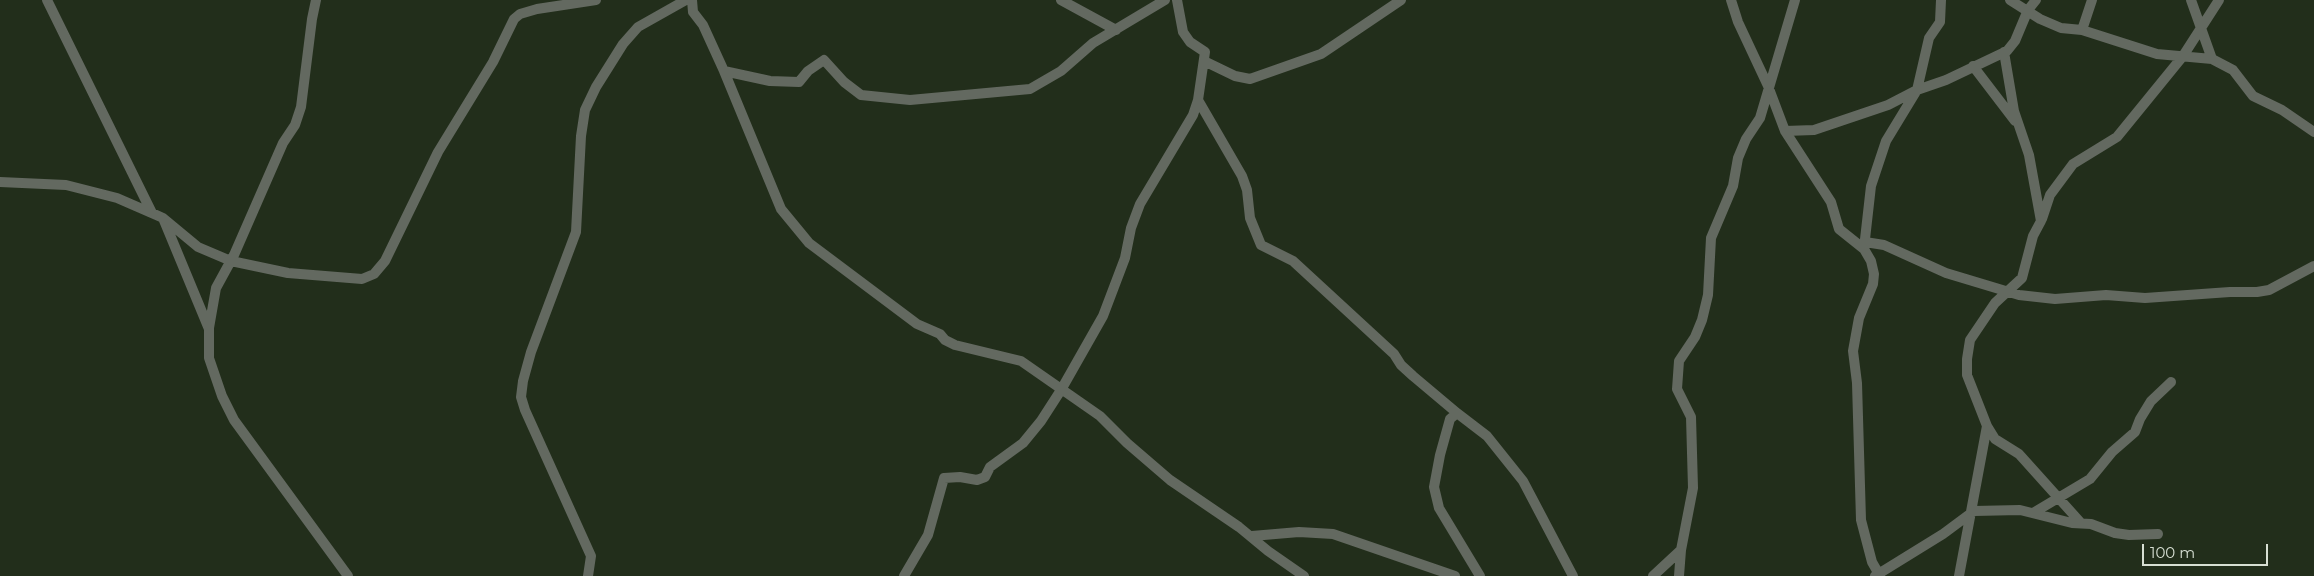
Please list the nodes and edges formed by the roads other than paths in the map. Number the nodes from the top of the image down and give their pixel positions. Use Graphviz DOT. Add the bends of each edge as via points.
graph roads {
  1 [pos="47,0"];
  2 [pos="316,0"];
  3 [pos="596,0"];
  4 [pos="686,0"];
  5 [pos="692,0"];
  6 [pos="1061,0"];
  7 [pos="1164,0"];
  8 [pos="1177,0"];
  9 [pos="1401,0"];
  10 [pos="1731,0"];
  11 [pos="1795,0"];
  12 [pos="1941,0"];
  13 [pos="2010,0"];
  14 [pos="2025,0"];
  15 [pos="2036,0"];
  16 [pos="2092,0"];
  17 [pos="2192,0"];
  18 [pos="2219,0"];
  19 [pos="2028,10"];
  20 [pos="2201,28"];
  21 [pos="1116,30"];
  22 [pos="2082,30"];
  23 [pos="2004,52"];
  24 [pos="2183,56"];
  25 [pos="2212,59"];
  26 [pos="1204,61"];
  27 [pos="1973,66"];
  28 [pos="724,71"];
  29 [pos="1768,86"];
  30 [pos="1917,90"];
  31 [pos="1198,100"];
  32 [pos="2020,128"];
  33 [pos="1785,131"];
  34 [pos="2314,132"];
  35 [pos="0,182"];
  36 [pos="164,218"];
  37 [pos="2041,221"];
  38 [pos="1864,245"];
  39 [pos="231,261"];
  40 [pos="2314,266"];
  41 [pos="2008,292"];
  42 [pos="209,329"];
  43 [pos="2171,382"];
  44 [pos="1061,390"];
  45 [pos="1457,413"];
  46 [pos="1987,426"];
  47 [pos="2058,498"];
  48 [pos="2033,513"];
  49 [pos="1970,514"];
  50 [pos="2081,523"];
  51 [pos="2158,534"];
  52 [pos="1252,536"];
  53 [pos="1682,550"];
  54 [pos="1877,575"];
  55 [pos="348,576"];
  56 [pos="588,576"];
  57 [pos="904,576"];
  58 [pos="1304,576"];
  59 [pos="1454,576"];
  60 [pos="1480,576"];
  61 [pos="1573,576"];
  62 [pos="1653,576"];
  63 [pos="1679,576"];
  64 [pos="1959,576"];
  1 -- 36 [label="street" via="152,213"];
  2 -- 39 [label="street" via="301,107"];
  3 -- 39 [label="street" via="537,9 514,19 493,62 438,152 385,261 374,274 362,278 288,273"];
  4 -- 56 [label="street" via="638,27 623,44 585,110 576,232 522,381 521,397 525,410 591,556"];
  5 -- 28 [label="street" via="694,12"];
  6 -- 21 [label="street"];
  7 -- 21 [label="street"];
  8 -- 26 [label="street" via="1183,32 1190,42 1205,52"];
  9 -- 26 [label="street" via="1321,54 1250,79 1235,76"];
  10 -- 29 [label="street"];
  11 -- 29 [label="street"];
  12 -- 30 [label="street" via="1940,22 1929,38"];
  13 -- 19 [label="street"];
  14 -- 19 [label="street"];
  15 -- 19 [label="street"];
  16 -- 22 [label="street"];
  17 -- 20 [label="street"];
  18 -- 20 [label="street"];
  19 -- 22 [label="street" via="2061,28"];
  19 -- 23 [label="street" via="2015,41"];
  20 -- 24 [label="street"];
  20 -- 25 [label="street"];
  21 -- 28 [label="street" via="1093,43 1061,71 1030,89 993,94 910,100 860,95 824,60 799,82"];
  22 -- 24 [label="street" via="2157,54"];
  23 -- 27 [label="street"];
  23 -- 32 [label="street"];
  24 -- 25 [label="street"];
  24 -- 37 [label="street" via="2117,138 2073,164 2050,196"];
  25 -- 34 [label="street" via="2233,70 2253,96 2282,110"];
  26 -- 31 [label="street"];
  27 -- 30 [label="street"];
  27 -- 32 [label="street"];
  28 -- 44 [label="street" via="781,209 809,243 917,324 955,345 1021,361"];
  29 -- 33 [label="street"];
  29 -- 53 [label="street" via="1760,118 1738,158 1733,186 1711,238 1708,296 1702,320 1679,361 1677,389 1691,417 1693,488"];
  30 -- 33 [label="street" via="1888,105 1814,130"];
  30 -- 38 [label="street" via="1886,141 1871,186"];
  31 -- 44 [label="street" via="1193,115 1140,204 1125,258 1103,316"];
  31 -- 45 [label="street" via="1242,176 1250,218 1261,245 1292,261 1394,354 1401,365"];
  32 -- 37 [label="street" via="2029,155"];
  33 -- 38 [label="street" via="1831,202 1839,230"];
  35 -- 36 [label="street" via="66,185 117,198"];
  36 -- 39 [label="street" via="198,248"];
  36 -- 42 [label="street"];
  37 -- 41 [label="street" via="2033,236 2022,278"];
  38 -- 41 [label="street" via="1884,245 1946,273"];
  38 -- 54 [label="street" via="1874,274 1873,284 1859,318 1853,351 1857,383 1859,502 1866,543"];
  39 -- 42 [label="street" via="216,288"];
  40 -- 41 [label="street" via="2269,290 2257,292 2055,299"];
  41 -- 46 [label="street" via="1995,303 1970,340 1967,359 1967,375"];
  42 -- 55 [label="street" via="209,358 234,420"];
  43 -- 47 [label="street" via="2151,401 2135,432 2112,452 2090,479"];
  44 -- 52 [label="street" via="1100,416 1170,480"];
  44 -- 57 [label="street" via="1023,443 990,467 984,477 976,480 944,478 928,535"];
  45 -- 60 [label="street" via="1450,419 1434,487 1440,508"];
  45 -- 61 [label="street" via="1487,436 1523,481"];
  46 -- 47 [label="street" via="1995,439 2019,454"];
  46 -- 49 [label="street"];
  47 -- 48 [label="street"];
  47 -- 50 [label="street"];
  48 -- 49 [label="street" via="2020,510 1974,511"];
  48 -- 50 [label="street"];
  49 -- 54 [label="street"];
  49 -- 64 [label="street"];
  50 -- 51 [label="street" via="2128,535"];
  52 -- 58 [label="street"];
  52 -- 59 [label="street" via="1299,532 1333,534"];
  53 -- 62 [label="street"];
  53 -- 63 [label="street"];
}
